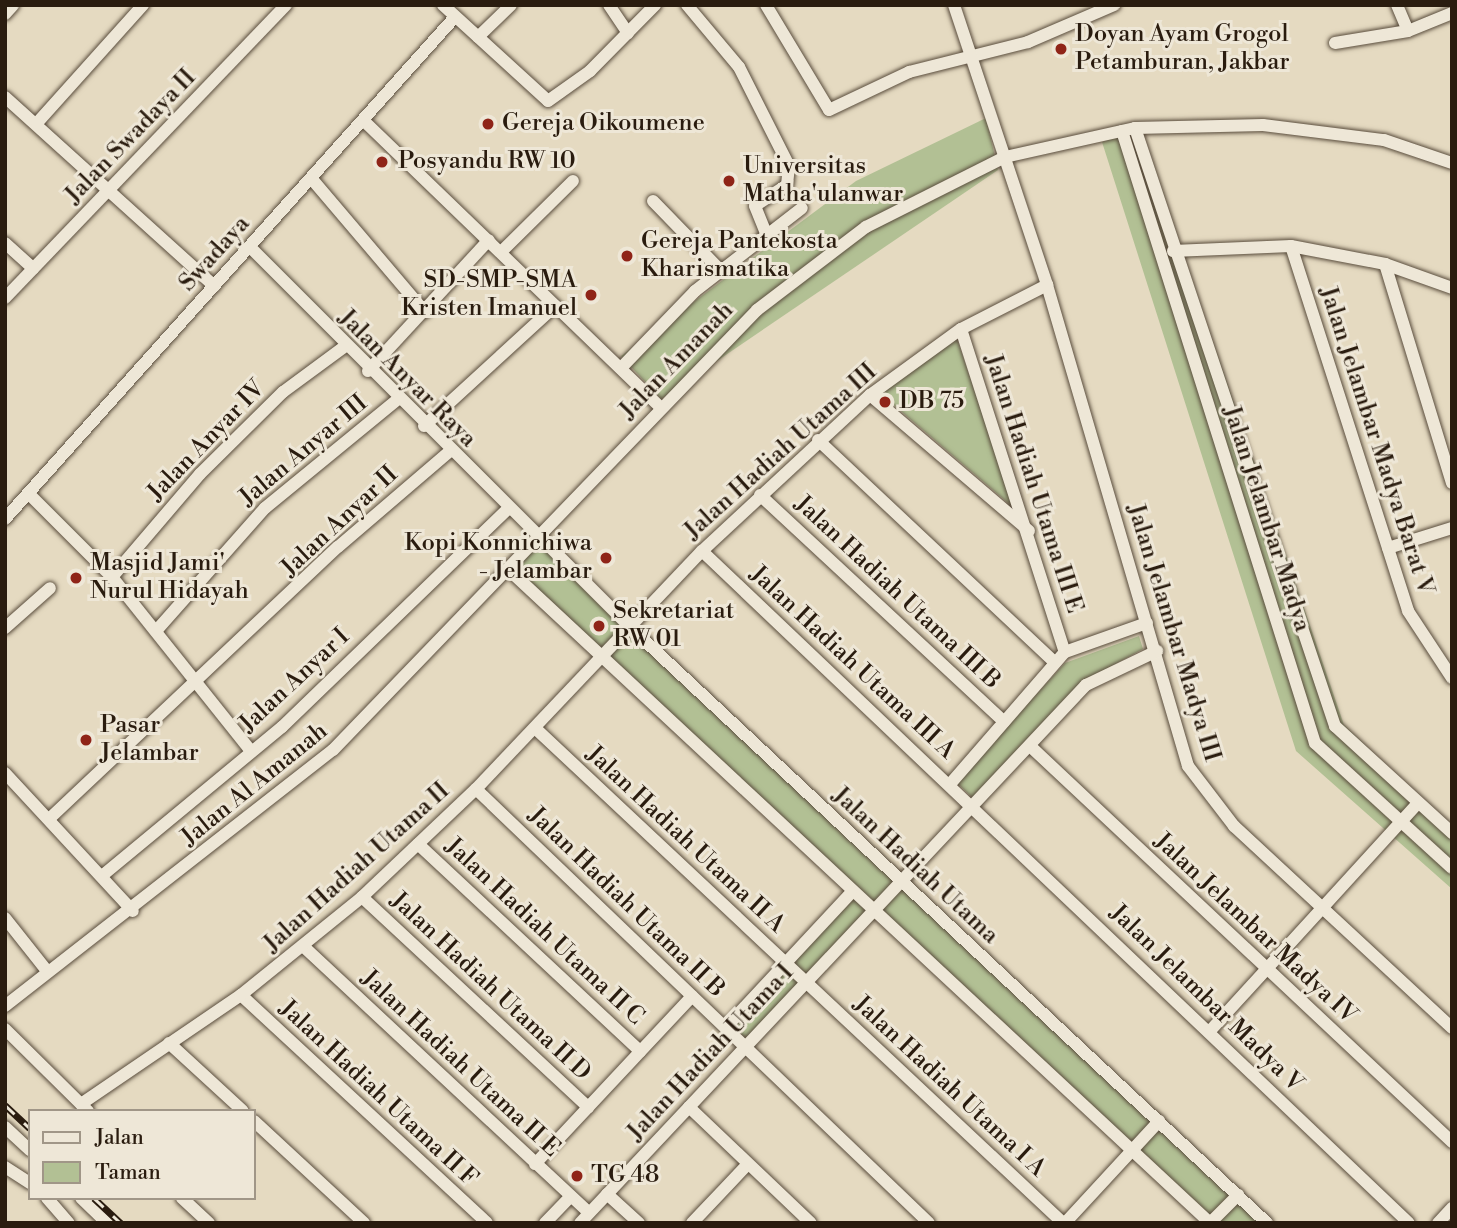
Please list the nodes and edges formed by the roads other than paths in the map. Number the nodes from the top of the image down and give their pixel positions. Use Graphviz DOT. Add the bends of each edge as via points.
graph roads {
  1 [pos="13,5"];
  2 [pos="143,5"];
  3 [pos="286,5"];
  4 [pos="511,5"];
  5 [pos="609,5"];
  6 [pos="655,5"];
  7 [pos="687,5"];
  8 [pos="766,5"];
  9 [pos="954,5"];
  10 [pos="1114,5"];
  11 [pos="1397,5"];
  12 [pos="1098,8"];
  13 [pos="448,9"];
  14 [pos="1452,13"];
  15 [pos="5,14"];
  16 [pos="1408,31"];
  17 [pos="628,33"];
  18 [pos="478,37"];
  19 [pos="1335,43"];
  20 [pos="971,58"];
  21 [pos="5,97"];
  22 [pos="364,121"];
  23 [pos="37,122"];
  24 [pos="1136,128"];
  25 [pos="1122,131"];
  26 [pos="1005,157"];
  27 [pos="1452,163"];
  28 [pos="311,178"];
  29 [pos="573,181"];
  30 [pos="108,190"];
  31 [pos="653,201"];
  32 [pos="802,208"];
  33 [pos="767,235"];
  34 [pos="489,240"];
  35 [pos="5,243"];
  36 [pos="1291,246"];
  37 [pos="250,247"];
  38 [pos="1173,251"];
  39 [pos="501,252"];
  40 [pos="1385,264"];
  41 [pos="33,268"];
  42 [pos="721,271"];
  43 [pos="1048,285"];
  44 [pos="214,286"];
  45 [pos="1452,288"];
  46 [pos="5,298"];
  47 [pos="555,306"];
  48 [pos="425,312"];
  49 [pos="961,329"];
  50 [pos="344,347"];
  51 [pos="621,368"];
  52 [pos="368,371"];
  53 [pos="870,395"];
  54 [pos="397,400"];
  55 [pos="660,407"];
  56 [pos="424,426"];
  57 [pos="818,440"];
  58 [pos="449,452"];
  59 [pos="1452,483"];
  60 [pos="29,494"];
  61 [pos="760,495"];
  62 [pos="1265,503"];
  63 [pos="1241,508"];
  64 [pos="508,509"];
  65 [pos="5,519"];
  66 [pos="1452,528"];
  67 [pos="1274,530"];
  68 [pos="1029,532"];
  69 [pos="1250,536"];
  70 [pos="538,538"];
  71 [pos="1388,548"];
  72 [pos="702,551"];
  73 [pos="508,569"];
  74 [pos="112,577"];
  75 [pos="50,588"];
  76 [pos="1147,623"];
  77 [pos="629,626"];
  78 [pos="5,628"];
  79 [pos="156,631"];
  80 [pos="1157,651"];
  81 [pos="1065,652"];
  82 [pos="603,657"];
  83 [pos="1054,662"];
  84 [pos="1452,678"];
  85 [pos="200,681"];
  86 [pos="1004,722"];
  87 [pos="535,728"];
  88 [pos="1030,746"];
  89 [pos="251,751"];
  90 [pos="8,781"];
  91 [pos="951,783"];
  92 [pos="476,789"];
  93 [pos="1418,803"];
  94 [pos="975,806"];
  95 [pos="49,819"];
  96 [pos="1400,822"];
  97 [pos="1452,833"];
  98 [pos="418,844"];
  99 [pos="1452,868"];
  100 [pos="103,875"];
  101 [pos="901,882"];
  102 [pos="851,893"];
  103 [pos="362,897"];
  104 [pos="1321,907"];
  105 [pos="133,911"];
  106 [pos="872,913"];
  107 [pos="5,918"];
  108 [pos="303,946"];
  109 [pos="784,963"];
  110 [pos="1266,968"];
  111 [pos="47,971"];
  112 [pos="806,983"];
  113 [pos="241,995"];
  114 [pos="692,996"];
  115 [pos="5,1006"];
  116 [pos="726,1027"];
  117 [pos="1452,1028"];
  118 [pos="5,1029"];
  119 [pos="1209,1032"];
  120 [pos="169,1043"];
  121 [pos="744,1049"];
  122 [pos="640,1051"];
  123 [pos="84,1107"];
  124 [pos="588,1107"];
  125 [pos="689,1107"];
  126 [pos="241,1109"];
  127 [pos="1159,1121"];
  128 [pos="256,1123"];
  129 [pos="5,1127"];
  130 [pos="1452,1142"];
  131 [pos="28,1148"];
  132 [pos="1129,1153"];
  133 [pos="535,1164"];
  134 [pos="748,1164"];
  135 [pos="5,1167"];
  136 [pos="28,1182"];
  137 [pos="607,1194"];
  138 [pos="1238,1195"];
  139 [pos="570,1196"];
  140 [pos="49,1200"];
  141 [pos="83,1200"];
  142 [pos="184,1200"];
  143 [pos="1452,1208"];
  144 [pos="584,1218"];
  145 [pos="699,1221"];
  146 [pos="69,1223"];
  147 [pos="107,1223"];
  148 [pos="209,1223"];
  149 [pos="364,1223"];
  150 [pos="487,1223"];
  151 [pos="545,1223"];
  152 [pos="639,1223"];
  153 [pos="811,1223"];
  154 [pos="929,1223"];
  155 [pos="1064,1223"];
  156 [pos="1210,1223"];
  157 [pos="1267,1223"];
  158 [pos="1409,1223"];
  159 [pos="1438,1223"];
  1 -- 15 [label="street"];
  2 -- 23 [label="street"];
  3 -- 30 [label="street, Jalan Swadaya II"];
  4 -- 18 [label="street"];
  5 -- 17 [label="street"];
  6 -- 17 [label="street"];
  7 -- 33 [label="street" via="739,67 789,166 787,185 755,206"];
  8 -- 20 [label="street" via="822,105 837,109 909,72"];
  9 -- 20 [label="street, Jalan Jelambar Madya III"];
  10 -- 12 [label="street"];
  11 -- 16 [label="street"];
  12 -- 20 [label="street"];
  13 -- 18 [label="street"];
  13 -- 22 [label="street, Swadaya"];
  14 -- 16 [label="street"];
  16 -- 19 [label="street"];
  17 -- 18 [label="street" via="562,95 544,99"];
  20 -- 26 [label="street, Jalan Jelambar Madya III"];
  21 -- 23 [label="street"];
  22 -- 28 [label="street, Swadaya"];
  22 -- 34 [label="street"];
  23 -- 30 [label="street"];
  24 -- 25 [label="street, Jalan Amanah"];
  24 -- 27 [label="street, Jalan Amanah" via="1263,125 1384,140"];
  24 -- 38 [label="street, Jalan Jelambar Madya"];
  25 -- 26 [label="street, Jalan Amanah"];
  25 -- 63 [label="street, Jalan Jelambar Madya"];
  26 -- 43 [label="street, Jalan Jelambar Madya III"];
  26 -- 55 [label="street, Jalan Amanah" via="898,208 816,260"];
  28 -- 37 [label="street, Swadaya"];
  28 -- 48 [label="street"];
  29 -- 39 [label="street"];
  30 -- 41 [label="street, Jalan Swadaya II"];
  30 -- 44 [label="street"];
  31 -- 42 [label="street"];
  32 -- 33 [label="street"];
  33 -- 42 [label="street"];
  34 -- 39 [label="street"];
  34 -- 48 [label="street"];
  35 -- 41 [label="street"];
  36 -- 38 [label="street"];
  36 -- 40 [label="street"];
  36 -- 71 [label="street, Jalan Jelambar Madya Barat V"];
  37 -- 44 [label="street, Swadaya"];
  37 -- 50 [label="street, Jalan Anyar Raya"];
  38 -- 62 [label="street, Jalan Jelambar Madya"];
  39 -- 47 [label="street"];
  40 -- 45 [label="street"];
  40 -- 59 [label="street"];
  41 -- 46 [label="street, Jalan Swadaya II"];
  42 -- 51 [label="street"];
  43 -- 49 [label="street, Jalan Hadiah Utama III"];
  43 -- 76 [label="street, Jalan Jelambar Madya III"];
  44 -- 60 [label="street, Swadaya"];
  47 -- 51 [label="street"];
  47 -- 56 [label="street"];
  48 -- 52 [label="street"];
  49 -- 53 [label="street, Jalan Hadiah Utama III"];
  49 -- 68 [label="street, Jalan Hadiah Utama III E"];
  50 -- 52 [label="street, Jalan Anyar Raya"];
  50 -- 74 [label="street, Jalan Anyar IV" via="283,392 200,474"];
  51 -- 55 [label="street"];
  52 -- 54 [label="street, Jalan Anyar Raya"];
  53 -- 57 [label="street, Jalan Hadiah Utama III"];
  53 -- 68 [label="street"];
  54 -- 56 [label="street, Jalan Anyar Raya"];
  54 -- 79 [label="street, Jalan Anyar III" via="265,508"];
  55 -- 70 [label="street, Jalan Amanah"];
  56 -- 58 [label="street, Jalan Anyar Raya"];
  57 -- 61 [label="street, Jalan Hadiah Utama III"];
  57 -- 83 [label="street"];
  58 -- 64 [label="street, Jalan Anyar Raya"];
  58 -- 85 [label="street, Jalan Anyar II" via="338,547"];
  60 -- 65 [label="street, Swadaya"];
  60 -- 74 [label="street"];
  61 -- 72 [label="street, Jalan Hadiah Utama III"];
  61 -- 86 [label="street, Jalan Hadiah Utama III B"];
  62 -- 63 [label="street"];
  62 -- 67 [label="street, Jalan Jelambar Madya"];
  63 -- 69 [label="street, Jalan Jelambar Madya"];
  64 -- 70 [label="street, Jalan Anyar Raya"];
  64 -- 89 [label="street, Jalan Anyar I"];
  66 -- 71 [label="street"];
  67 -- 69 [label="street"];
  67 -- 93 [label="street, Jalan Jelambar Madya" via="1335,726"];
  68 -- 81 [label="street, Jalan Hadiah Utama III E"];
  69 -- 96 [label="street, Jalan Jelambar Madya" via="1315,743"];
  70 -- 73 [label="street, Jalan Amanah"];
  70 -- 77 [label="street, Jalan Hadiah Utama"];
  71 -- 84 [label="street, Jalan Jelambar Madya Barat V" via="1408,611"];
  72 -- 77 [label="street, Jalan Hadiah Utama III"];
  72 -- 91 [label="street, Jalan Hadiah Utama III A"];
  73 -- 82 [label="street"];
  73 -- 105 [label="street, Jalan Al Amanah" via="333,750"];
  74 -- 79 [label="street"];
  75 -- 78 [label="street"];
  76 -- 80 [label="street, Jalan Jelambar Madya III"];
  76 -- 81 [label="street"];
  77 -- 82 [label="street, Jalan Hadiah Utama II"];
  77 -- 101 [label="street, Jalan Hadiah Utama"];
  79 -- 85 [label="street"];
  80 -- 88 [label="street, Jalan Hadiah Utama I" via="1086,685"];
  80 -- 104 [label="street, Jalan Jelambar Madya III" via="1197,782"];
  81 -- 83 [label="street"];
  82 -- 87 [label="street, Jalan Hadiah Utama II"];
  82 -- 102 [label="street"];
  83 -- 86 [label="street"];
  85 -- 89 [label="street"];
  85 -- 95 [label="street, Jalan Anyar II"];
  86 -- 91 [label="street"];
  87 -- 92 [label="street, Jalan Hadiah Utama II"];
  87 -- 109 [label="street, Jalan Hadiah Utama II A"];
  88 -- 94 [label="street, Jalan Hadiah Utama I"];
  88 -- 110 [label="street, Jalan Jelambar Madya IV"];
  89 -- 100 [label="street, Jalan Anyar I"];
  90 -- 95 [label="street"];
  91 -- 94 [label="street, Jalan Hadiah Utama III A"];
  92 -- 98 [label="street, Jalan Hadiah Utama II"];
  92 -- 114 [label="street, Jalan Hadiah Utama II B"];
  93 -- 96 [label="street"];
  93 -- 97 [label="street, Jalan Jelambar Madya"];
  94 -- 101 [label="street, Jalan Hadiah Utama I"];
  94 -- 119 [label="street, Jalan Jelambar Madya V"];
  95 -- 100 [label="street"];
  96 -- 99 [label="street, Jalan Jelambar Madya"];
  96 -- 104 [label="street"];
  98 -- 103 [label="street, Jalan Hadiah Utama II"];
  98 -- 122 [label="street, Jalan Hadiah Utama II C"];
  100 -- 105 [label="street"];
  101 -- 106 [label="street, Jalan Hadiah Utama I"];
  101 -- 127 [label="street, Jalan Hadiah Utama"];
  102 -- 106 [label="street"];
  102 -- 109 [label="street, Jalan Hadiah Utama I"];
  103 -- 108 [label="street, Jalan Hadiah Utama II"];
  103 -- 124 [label="street, Jalan Hadiah Utama II D"];
  104 -- 110 [label="street"];
  104 -- 117 [label="street, Jalan Jelambar Madya III"];
  105 -- 111 [label="street, Jalan Al Amanah"];
  106 -- 112 [label="street, Jalan Hadiah Utama I"];
  106 -- 132 [label="street"];
  107 -- 111 [label="street"];
  108 -- 113 [label="street, Jalan Hadiah Utama II"];
  108 -- 133 [label="street, Jalan Hadiah Utama II E"];
  109 -- 112 [label="street, Jalan Hadiah Utama II A"];
  109 -- 116 [label="street, Jalan Hadiah Utama I"];
  110 -- 119 [label="street"];
  110 -- 130 [label="street, Jalan Jelambar Madya IV"];
  111 -- 115 [label="street, Jalan Al Amanah"];
  112 -- 121 [label="street, Jalan Hadiah Utama I"];
  112 -- 155 [label="street, Jalan Hadiah Utama I A"];
  113 -- 120 [label="street, Jalan Hadiah Utama II"];
  113 -- 150 [label="street, Jalan Hadiah Utama II F"];
  114 -- 116 [label="street, Jalan Hadiah Utama II B"];
  114 -- 122 [label="street"];
  116 -- 121 [label="street, Jalan Hadiah Utama II B"];
  118 -- 123 [label="street"];
  119 -- 158 [label="street, Jalan Jelambar Madya V"];
  120 -- 123 [label="street, Jalan Hadiah Utama II"];
  120 -- 126 [label="street"];
  121 -- 125 [label="street, Jalan Hadiah Utama I"];
  121 -- 154 [label="street, Jalan Hadiah Utama II B"];
  122 -- 124 [label="street"];
  124 -- 133 [label="street"];
  125 -- 134 [label="street"];
  125 -- 137 [label="street, Jalan Hadiah Utama I"];
  127 -- 132 [label="street"];
  127 -- 138 [label="street, Jalan Hadiah Utama"];
  128 -- 149 [label="street"];
  129 -- 131 [label="street"];
  132 -- 155 [label="street"];
  132 -- 156 [label="street"];
  133 -- 139 [label="street, Jalan Hadiah Utama II E"];
  134 -- 145 [label="street"];
  134 -- 153 [label="street"];
  135 -- 136 [label="street"];
  137 -- 144 [label="street, Jalan Hadiah Utama I"];
  137 -- 152 [label="street"];
  138 -- 156 [label="street"];
  138 -- 157 [label="street, Jalan Hadiah Utama"];
  139 -- 144 [label="street, Jalan Hadiah Utama II E"];
  139 -- 151 [label="street"];
  140 -- 146 [label="street"];
  141 -- 147 [label="street"];
  142 -- 148 [label="street"];
  143 -- 159 [label="street"];
}
